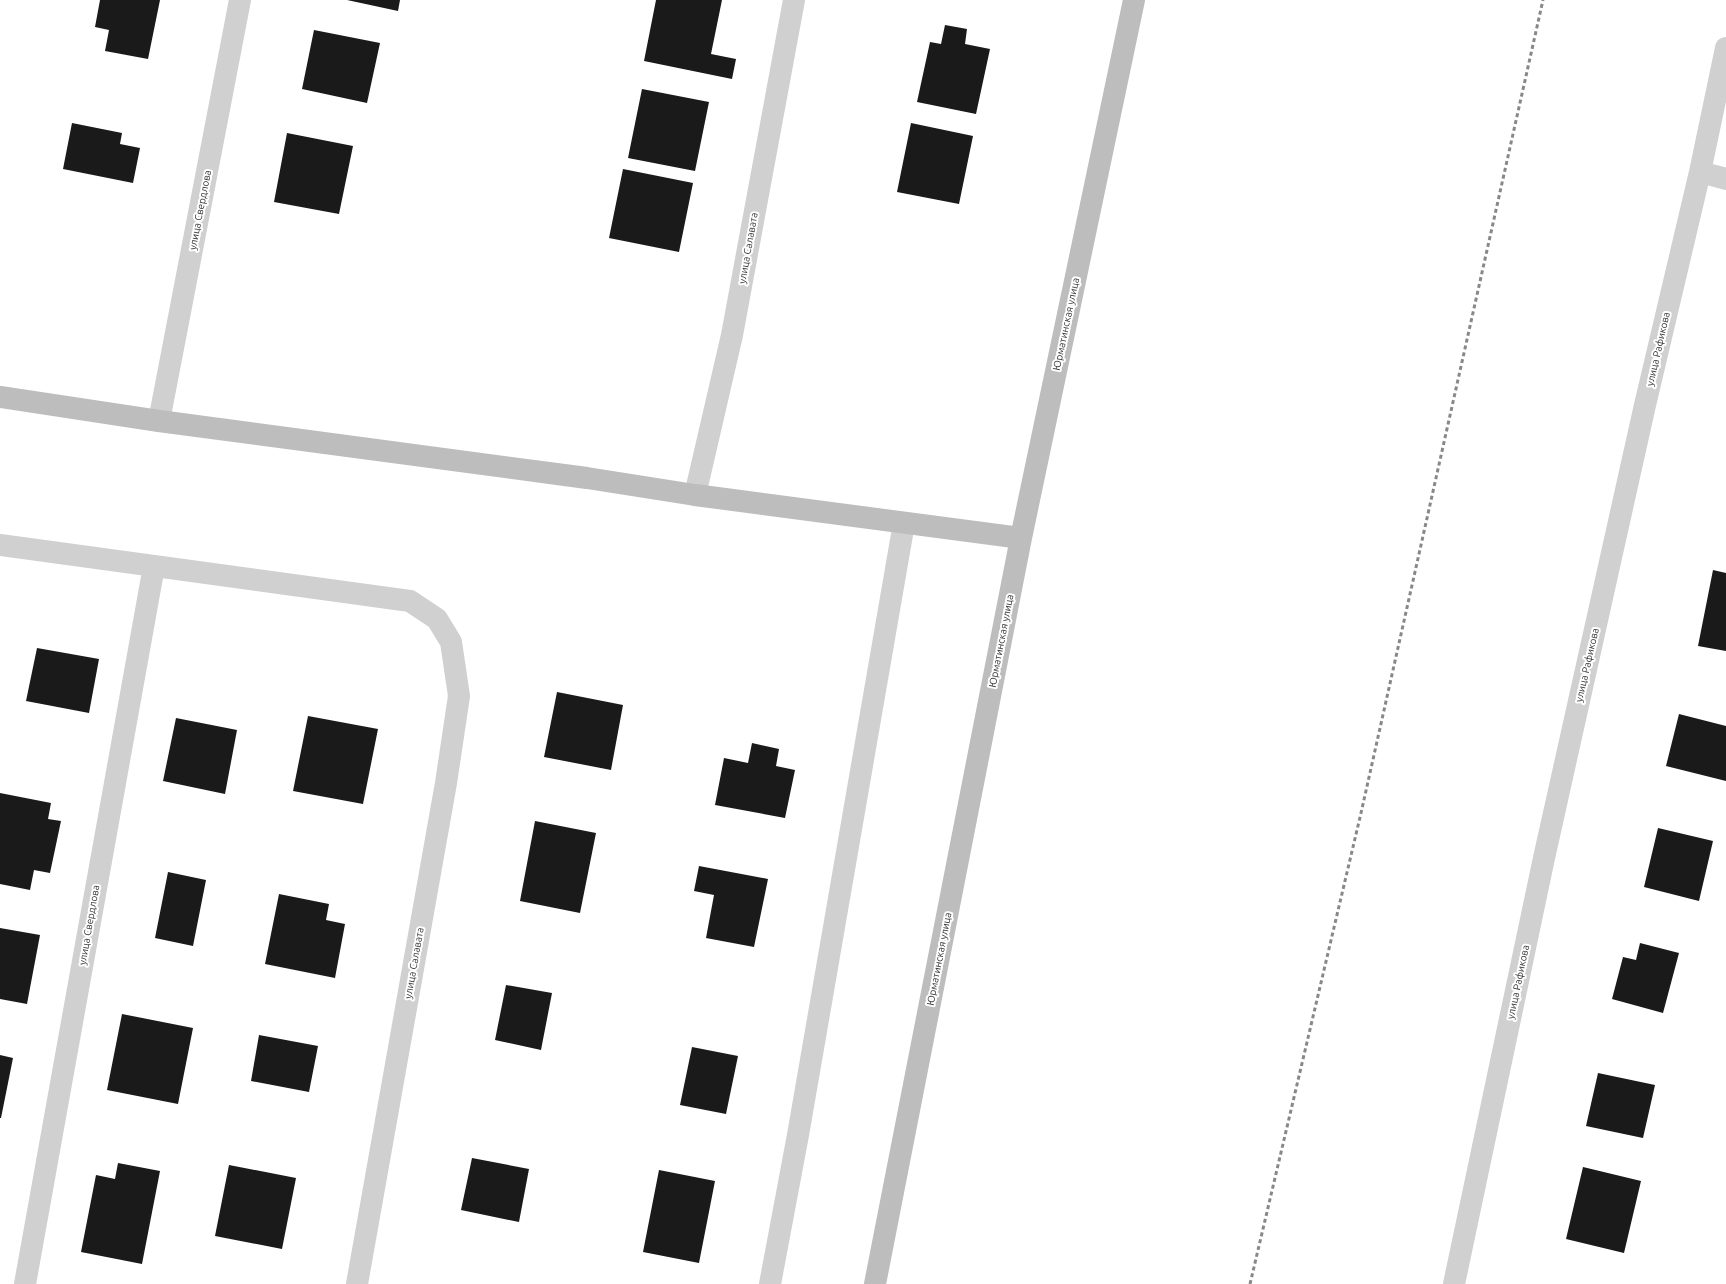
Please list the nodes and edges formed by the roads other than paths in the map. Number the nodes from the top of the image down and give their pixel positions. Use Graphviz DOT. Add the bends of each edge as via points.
graph roads {
  1 [pos="240,0"];
  2 [pos="794,0"];
  3 [pos="1134,0"];
  4 [pos="1726,48"];
  5 [pos="1700,172"];
  6 [pos="1726,179"];
  7 [pos="0,397"];
  8 [pos="159,421"];
  9 [pos="695,495"];
  10 [pos="904,523"];
  11 [pos="1021,538"];
  12 [pos="0,545"];
  13 [pos="154,566"];
  14 [pos="25,1284"];
  15 [pos="357,1284"];
  16 [pos="770,1284"];
  17 [pos="875,1284"];
  18 [pos="1454,1284"];
  1 -- 8 [label="street, улица Свердлова"];
  2 -- 9 [label="street, улица Салавата" via="732,335"];
  3 -- 11 [label="main road, Юрматинская улица"];
  4 -- 5 [label="street, улица Рафикова"];
  5 -- 6 [label="street"];
  5 -- 18 [label="street, улица Рафикова" via="1551,827"];
  7 -- 8 [label="main road"];
  8 -- 9 [label="main road" via="587,478"];
  9 -- 10 [label="main road"];
  10 -- 11 [label="main road"];
  10 -- 16 [label="street" via="801,1120"];
  11 -- 17 [label="main road, Юрматинская улица"];
  12 -- 13 [label="street"];
  13 -- 14 [label="street, улица Свердлова"];
  13 -- 15 [label="street, улица Салавата" via="410,601 437,619 451,642 459,696"];
}
